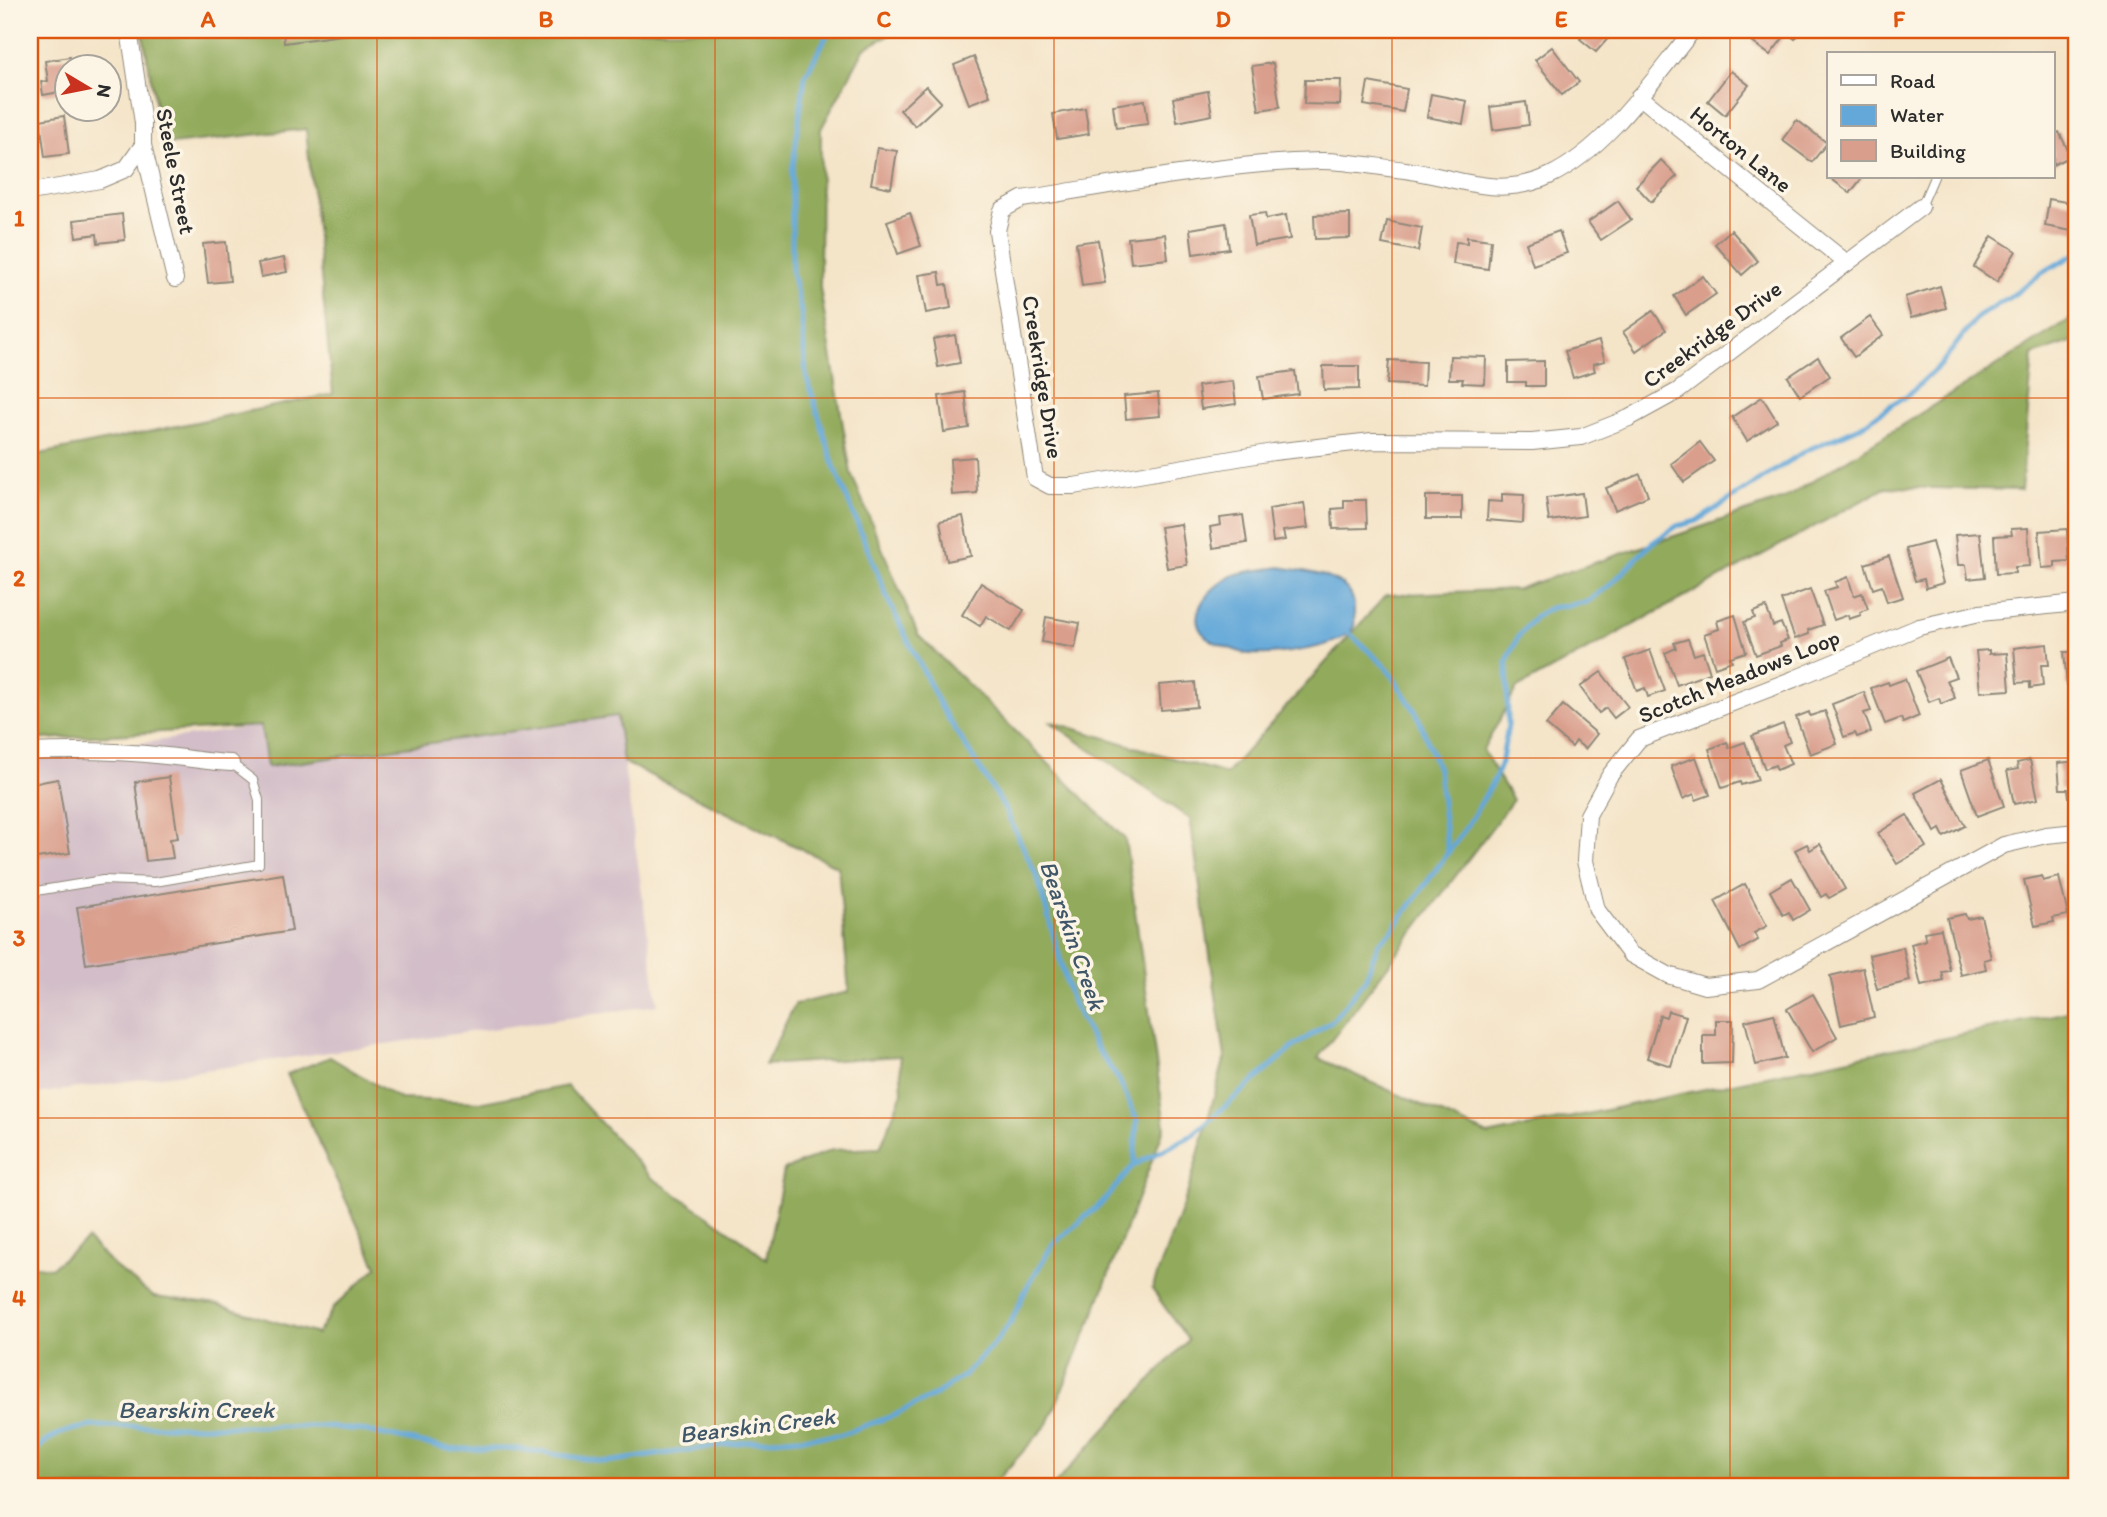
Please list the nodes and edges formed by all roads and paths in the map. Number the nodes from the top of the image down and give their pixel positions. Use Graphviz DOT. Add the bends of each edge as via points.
graph roads {
  1 [pos="129,30"];
  2 [pos="1693,30"];
  3 [pos="1639,96"];
  4 [pos="143,145"];
  5 [pos="1934,178"];
  6 [pos="30,192"];
  7 [pos="1921,207"];
  8 [pos="1847,263"];
  9 [pos="175,279"];
  10 [pos="2077,603"];
  11 [pos="30,752"];
  12 [pos="231,763"];
  13 [pos="2077,832"];
  14 [pos="30,891"];
  1 -- 4 [label="street, Steele Street"];
  2 -- 3 [label="street, Creekridge Drive"];
  3 -- 8 [label="street, Horton Lane"];
  3 -- 8 [label="street, Creekridge Drive" via="1597,144 1578,158 1549,176 1511,188 1324,161 1271,163 1022,198 1002,210 997,231 1035,478 1050,486 1074,485 1273,452 1372,441 1532,442 1581,437 1678,391"];
  4 -- 6 [label="street" via="126,169 100,180"];
  4 -- 9 [label="street, Steele Street"];
  5 -- 7 [label="lane"];
  7 -- 8 [label="street, Creekridge Drive"];
  10 -- 13 [label="street, Scotch Meadows Loop" via="1980,613 1919,627 1639,739 1588,815 1585,861 1597,910 1630,954 1668,975 1704,986 1758,980 2004,845"];
  11 -- 12 [label="street" via="166,755"];
  12 -- 14 [label="lane" via="253,780 259,800 259,864 155,882 103,880"];
}
